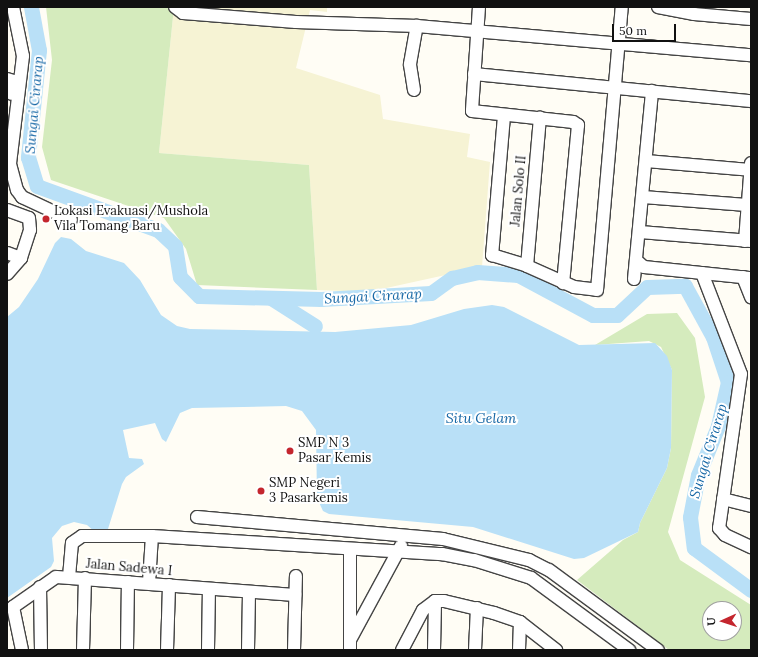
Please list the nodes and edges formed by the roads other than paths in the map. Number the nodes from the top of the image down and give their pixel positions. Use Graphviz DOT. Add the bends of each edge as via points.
graph roads {
  1 [pos="13,7"];
  2 [pos="175,7"];
  3 [pos="479,7"];
  4 [pos="622,7"];
  5 [pos="658,7"];
  6 [pos="694,10"];
  7 [pos="730,12"];
  8 [pos="7,17"];
  9 [pos="751,19"];
  10 [pos="417,26"];
  11 [pos="476,30"];
  12 [pos="619,44"];
  13 [pos="751,55"];
  14 [pos="474,74"];
  15 [pos="10,80"];
  16 [pos="615,86"];
  17 [pos="414,90"];
  18 [pos="652,91"];
  19 [pos="751,101"];
  20 [pos="504,116"];
  21 [pos="540,118"];
  22 [pos="7,121"];
  23 [pos="646,161"];
  24 [pos="8,163"];
  25 [pos="751,166"];
  26 [pos="750,188"];
  27 [pos="643,198"];
  28 [pos="747,205"];
  29 [pos="7,210"];
  30 [pos="71,220"];
  31 [pos="640,232"];
  32 [pos="748,241"];
  33 [pos="7,253"];
  34 [pos="21,258"];
  35 [pos="637,261"];
  36 [pos="527,266"];
  37 [pos="702,273"];
  38 [pos="7,274"];
  39 [pos="747,277"];
  40 [pos="634,279"];
  41 [pos="563,283"];
  42 [pos="751,297"];
  43 [pos="746,374"];
  44 [pos="723,499"];
  45 [pos="751,506"];
  46 [pos="197,516"];
  47 [pos="152,536"];
  48 [pos="401,544"];
  49 [pos="751,547"];
  50 [pos="350,549"];
  51 [pos="296,576"];
  52 [pos="69,577"];
  53 [pos="85,578"];
  54 [pos="128,582"];
  55 [pos="149,582"];
  56 [pos="169,585"];
  57 [pos="40,588"];
  58 [pos="209,589"];
  59 [pos="249,592"];
  60 [pos="295,595"];
  61 [pos="435,601"];
  62 [pos="10,608"];
  63 [pos="477,608"];
  64 [pos="520,622"];
  65 [pos="351,644"];
  66 [pos="22,650"];
  67 [pos="40,650"];
  68 [pos="83,650"];
  69 [pos="127,650"];
  70 [pos="167,650"];
  71 [pos="208,650"];
  72 [pos="248,650"];
  73 [pos="294,650"];
  74 [pos="402,650"];
  75 [pos="434,650"];
  76 [pos="475,650"];
  77 [pos="519,650"];
  78 [pos="556,650"];
  79 [pos="629,650"];
  80 [pos="658,650"];
  1 -- 24 [label="street" via="23,56"];
  2 -- 10 [label="street" via="183,13 296,22"];
  3 -- 11 [label="street"];
  4 -- 12 [label="street"];
  5 -- 6 [label="street"];
  6 -- 7 [label="street"];
  7 -- 9 [label="street"];
  8 -- 15 [label="street" via="16,61"];
  10 -- 11 [label="street"];
  10 -- 17 [label="street" via="410,64"];
  11 -- 12 [label="street"];
  11 -- 14 [label="street"];
  12 -- 13 [label="street"];
  12 -- 16 [label="street"];
  14 -- 16 [label="street"];
  14 -- 20 [label="street" via="471,110"];
  15 -- 22 [label="street"];
  16 -- 18 [label="street"];
  16 -- 41 [label="street" via="598,288 583,289"];
  18 -- 19 [label="street"];
  18 -- 23 [label="street"];
  20 -- 21 [label="street"];
  20 -- 36 [label="street" via="491,250 496,258"];
  21 -- 36 [label="street, Jalan Solo II"];
  21 -- 41 [label="street" via="573,122 578,128"];
  23 -- 25 [label="street"];
  23 -- 27 [label="street"];
  24 -- 30 [label="street" via="22,197 32,204"];
  25 -- 26 [label="street"];
  26 -- 28 [label="street"];
  27 -- 28 [label="street"];
  27 -- 31 [label="street"];
  28 -- 32 [label="street"];
  29 -- 34 [label="street" via="29,218 30,230"];
  31 -- 32 [label="street"];
  31 -- 35 [label="street"];
  33 -- 34 [label="street"];
  34 -- 38 [label="street"];
  35 -- 37 [label="street" via="644,266"];
  35 -- 40 [label="street"];
  36 -- 41 [label="street"];
  37 -- 39 [label="street"];
  37 -- 43 [label="street"];
  39 -- 42 [label="street"];
  43 -- 44 [label="street"];
  44 -- 45 [label="street"];
  44 -- 49 [label="street" via="720,530"];
  46 -- 48 [label="street"];
  47 -- 50 [label="street"];
  47 -- 52 [label="street" via="77,537 72,547"];
  47 -- 55 [label="street"];
  48 -- 50 [label="street"];
  48 -- 65 [label="street"];
  48 -- 79 [label="street" via="521,573 539,582"];
  48 -- 80 [label="street" via="460,542 539,564"];
  50 -- 65 [label="street"];
  51 -- 60 [label="street"];
  52 -- 53 [label="street, Jalan Sadewa I"];
  52 -- 57 [label="street, Jalan Sadewa I" via="52,578"];
  53 -- 54 [label="street, Jalan Sadewa I"];
  53 -- 68 [label="street"];
  54 -- 55 [label="street, Jalan Sadewa I"];
  54 -- 69 [label="street"];
  55 -- 56 [label="street, Jalan Sadewa I"];
  56 -- 58 [label="street, Jalan Sadewa I"];
  56 -- 70 [label="street"];
  57 -- 62 [label="street, Jalan Sadewa I"];
  57 -- 67 [label="street"];
  58 -- 59 [label="street, Jalan Sadewa I"];
  58 -- 71 [label="street"];
  59 -- 60 [label="street, Jalan Sadewa I"];
  59 -- 72 [label="street"];
  60 -- 73 [label="street"];
  61 -- 63 [label="street" via="454,602"];
  61 -- 74 [label="street" via="422,610"];
  61 -- 75 [label="street"];
  62 -- 66 [label="street, Jalan Sadewa I"];
  63 -- 64 [label="street"];
  63 -- 76 [label="street"];
  64 -- 77 [label="street"];
  64 -- 78 [label="street"];
}
